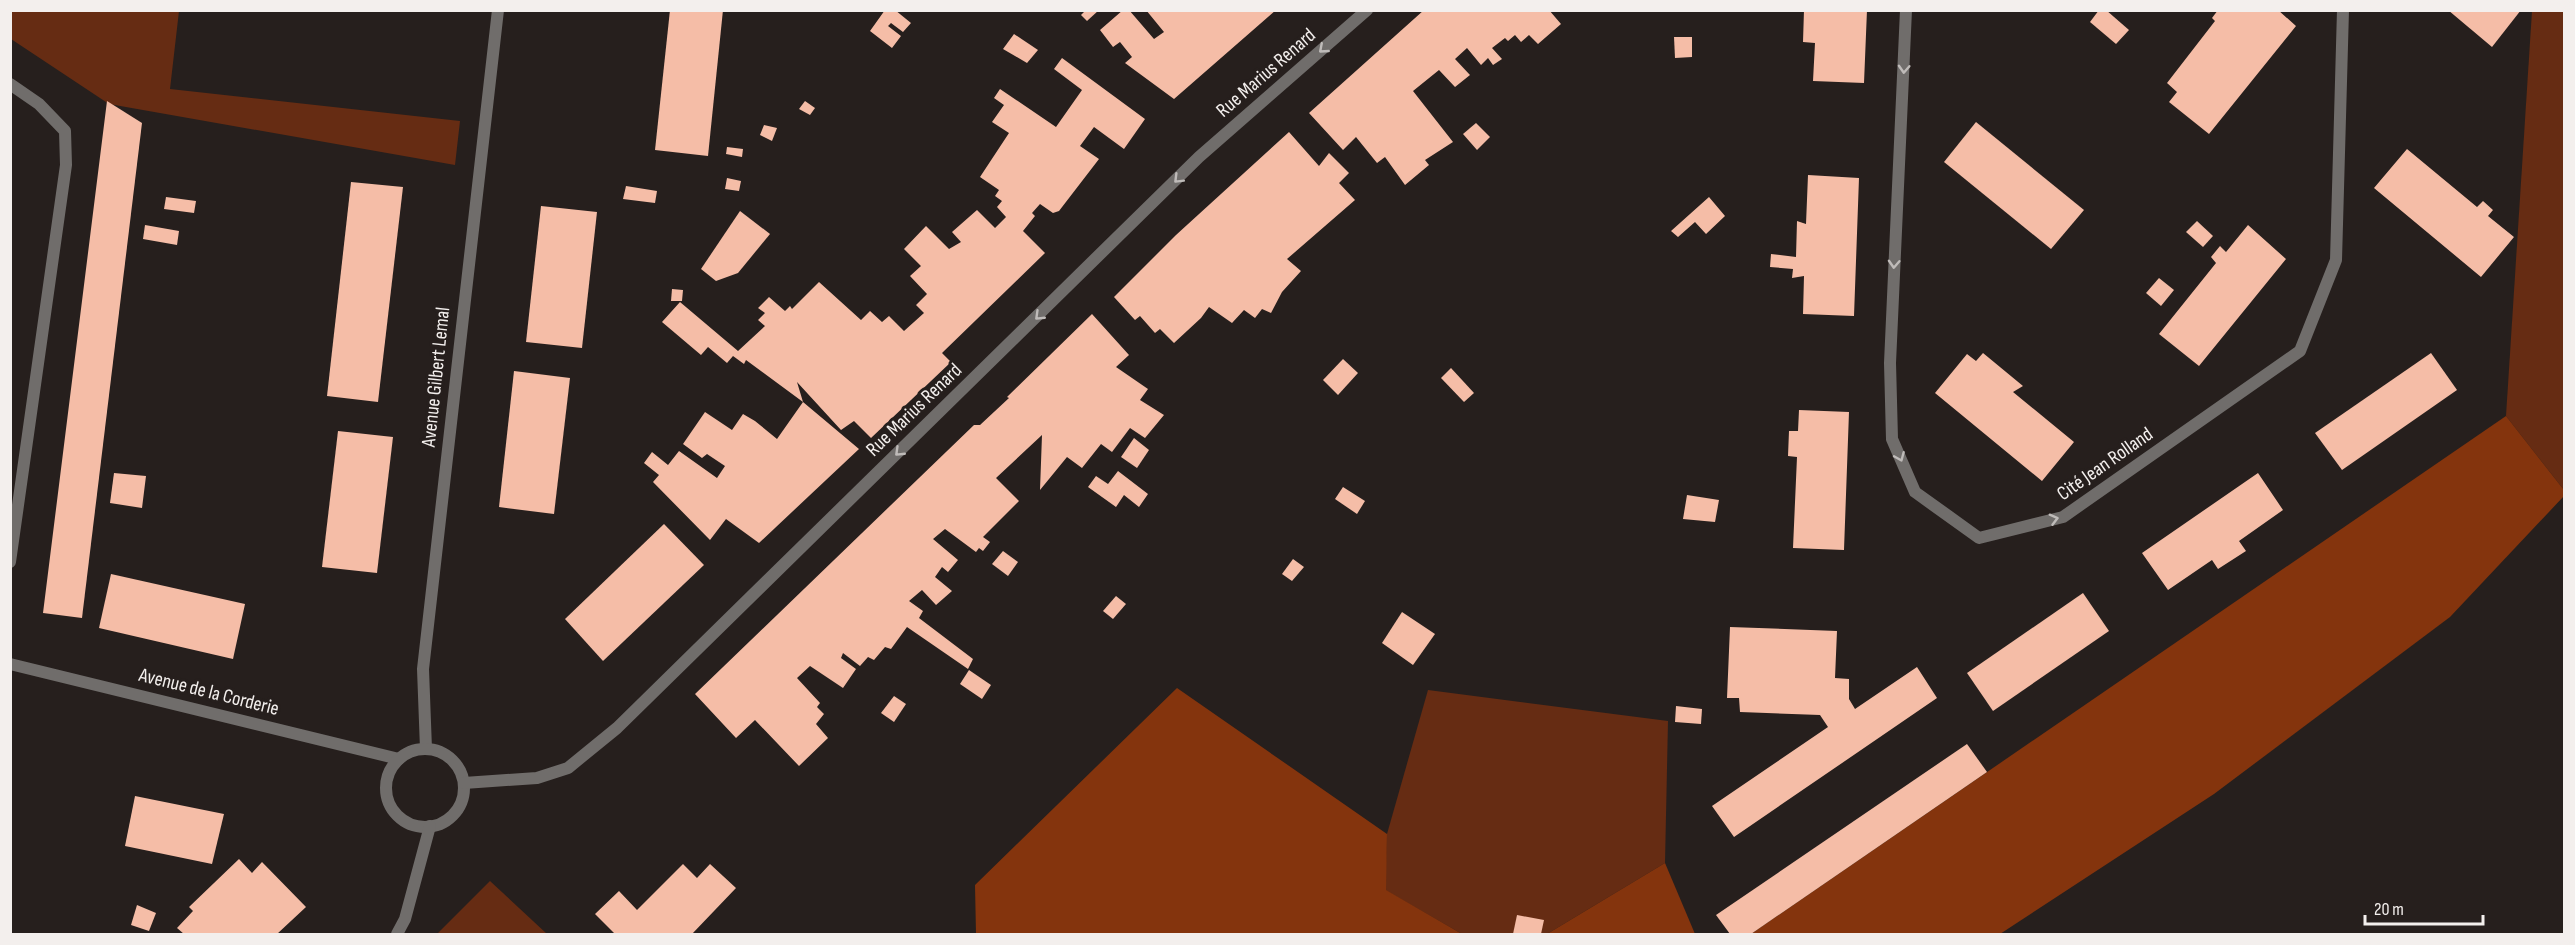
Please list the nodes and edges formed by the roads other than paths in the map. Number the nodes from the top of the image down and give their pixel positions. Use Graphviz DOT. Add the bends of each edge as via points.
graph roads {
  1 [pos="498,10"];
  2 [pos="1367,10"];
  3 [pos="1906,10"];
  4 [pos="2343,10"];
  5 [pos="10,84"];
  6 [pos="10,562"];
  7 [pos="10,664"];
  8 [pos="426,748"];
  9 [pos="399,759"];
  10 [pos="464,783"];
  11 [pos="430,826"];
  12 [pos="396,934"];
  1 -- 8 [label="street, Avenue Gilbert Lemal" via="423,669"];
  2 -- 10 [label="street, Rue Marius Renard, one-way" via="1199,157 616,728 568,768 537,778"];
  3 -- 4 [label="street, Cité Jean Rolland, one-way" via="1890,363 1892,439 1915,492 1979,538 2063,517 2300,351 2336,260"];
  5 -- 6 [label="street" via="39,104 65,130 66,165"];
  7 -- 9 [label="street, Avenue de la Corderie"];
  8 -- 9 [label="street"];
  8 -- 10 [label="street" via="447,755"];
  9 -- 11 [label="street" via="387,779 389,803 406,822"];
  10 -- 11 [label="street" via="459,807 442,823"];
  11 -- 12 [label="street" via="405,919"];
}
